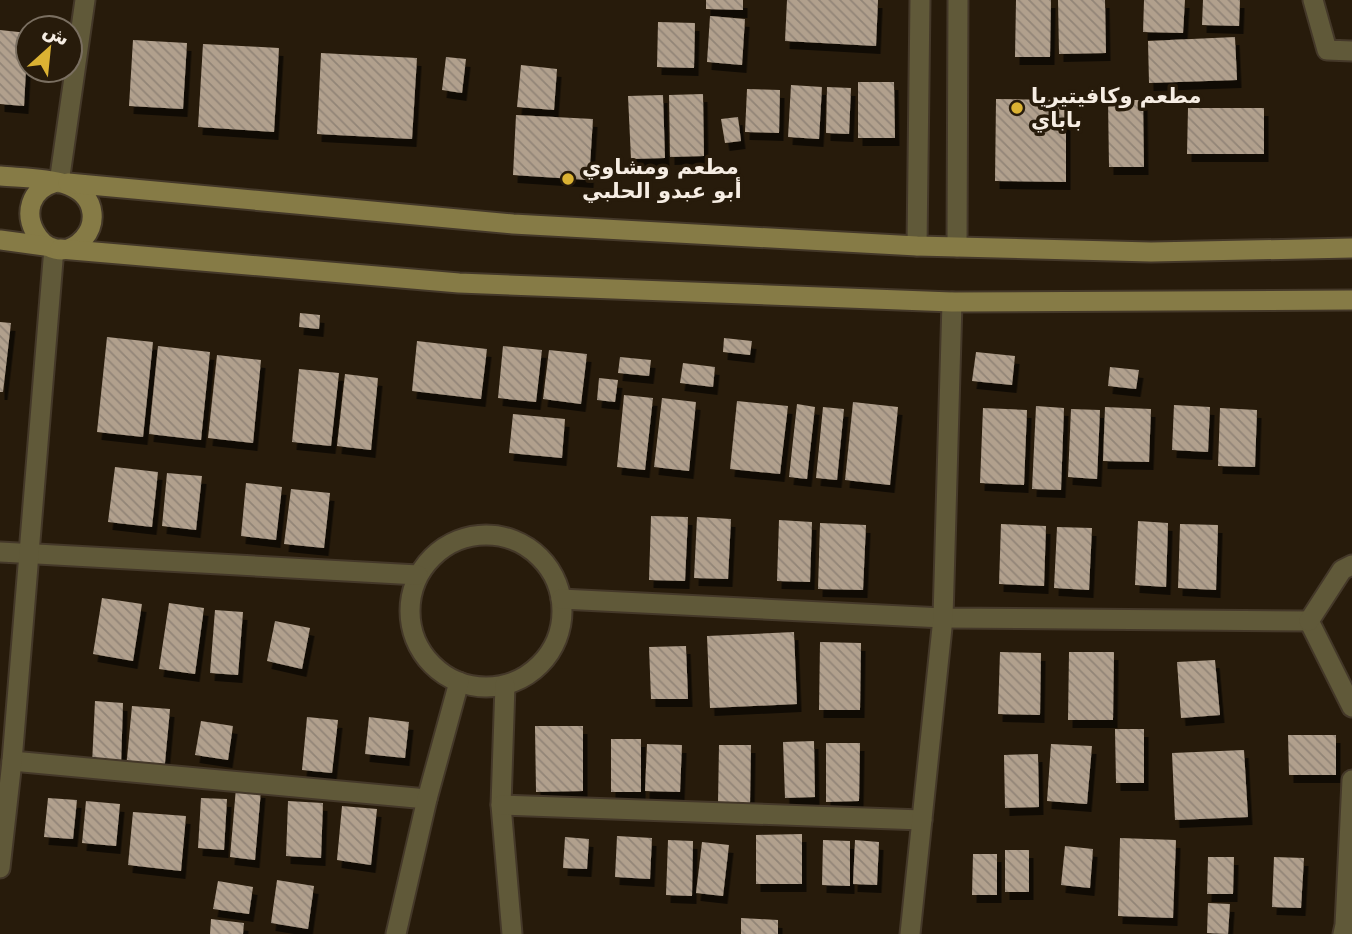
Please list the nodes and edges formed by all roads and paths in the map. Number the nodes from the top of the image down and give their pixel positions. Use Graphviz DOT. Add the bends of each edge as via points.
graph roads {
  1 [pos="85,0"];
  2 [pos="920,0"];
  3 [pos="958,0"];
  4 [pos="1313,0"];
  5 [pos="1352,51"];
  6 [pos="0,176"];
  7 [pos="61,183"];
  8 [pos="0,240"];
  9 [pos="917,246"];
  10 [pos="957,247"];
  11 [pos="53,248"];
  12 [pos="1352,248"];
  13 [pos="1352,300"];
  14 [pos="952,302"];
  15 [pos="0,552"];
  16 [pos="29,555"];
  17 [pos="1352,565"];
  18 [pos="418,575"];
  19 [pos="561,599"];
  20 [pos="943,618"];
  21 [pos="1309,621"];
  22 [pos="459,682"];
  23 [pos="505,685"];
  24 [pos="1352,708"];
  25 [pos="12,761"];
  26 [pos="1352,780"];
  27 [pos="427,799"];
  28 [pos="501,805"];
  29 [pos="922,820"];
  30 [pos="0,868"];
  31 [pos="1347,928"];
  32 [pos="396,934"];
  33 [pos="512,934"];
  34 [pos="910,934"];
  1 -- 7 [label="street"];
  2 -- 9 [label="street"];
  3 -- 10 [label="street"];
  4 -- 5 [label="street" via="1327,50"];
  6 -- 7 [label="main road"];
  7 -- 9 [label="main road" via="513,224"];
  7 -- 11 [label="main road" via="35,192 25,212 35,239"];
  7 -- 11 [label="main road" via="79,189 92,208 93,219 81,241"];
  8 -- 11 [label="main road"];
  9 -- 10 [label="main road"];
  10 -- 12 [label="main road" via="1152,252"];
  11 -- 14 [label="main road" via="459,283"];
  11 -- 16 [label="street"];
  13 -- 14 [label="main road"];
  14 -- 20 [label="street"];
  15 -- 16 [label="street"];
  16 -- 18 [label="street"];
  16 -- 25 [label="street"];
  17 -- 21 [label="street" via="1342,570"];
  18 -- 19 [label="street" via="432,556 451,542 474,535 498,535 521,543 539,557 554,576"];
  18 -- 22 [label="street" via="410,600 410,626 420,650 437,670"];
  19 -- 20 [label="street"];
  19 -- 23 [label="street" via="555,643 543,662"];
  20 -- 21 [label="street"];
  20 -- 29 [label="street"];
  21 -- 24 [label="street"];
  22 -- 23 [label="street"];
  22 -- 27 [label="street"];
  23 -- 28 [label="street"];
  25 -- 27 [label="street"];
  25 -- 30 [label="street"];
  26 -- 31 [label="street"];
  27 -- 32 [label="street"];
  28 -- 29 [label="street"];
  28 -- 33 [label="street"];
  29 -- 34 [label="street"];
}
